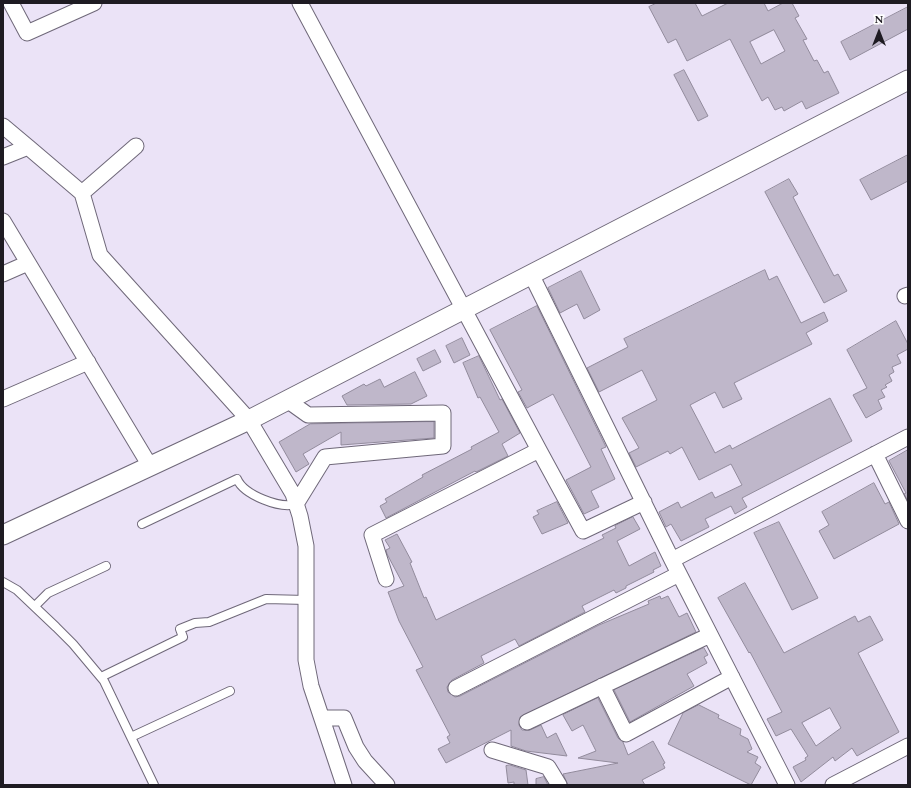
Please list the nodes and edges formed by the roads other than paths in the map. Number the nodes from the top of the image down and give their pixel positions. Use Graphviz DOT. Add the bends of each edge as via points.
graph roads {
  1 [pos="11,3"];
  2 [pos="94,3"];
  3 [pos="300,3"];
  4 [pos="908,80"];
  5 [pos="3,126"];
  6 [pos="136,146"];
  7 [pos="28,147"];
  8 [pos="3,157"];
  9 [pos="82,193"];
  10 [pos="3,220"];
  11 [pos="28,263"];
  12 [pos="3,274"];
  13 [pos="531,274"];
  14 [pos="463,309"];
  15 [pos="88,362"];
  16 [pos="3,399"];
  17 [pos="287,400"];
  18 [pos="249,420"];
  19 [pos="908,437"];
  20 [pos="539,450"];
  21 [pos="875,454"];
  22 [pos="150,466"];
  23 [pos="644,502"];
  24 [pos="296,504"];
  25 [pos="908,521"];
  26 [pos="142,524"];
  27 [pos="3,535"];
  28 [pos="672,560"];
  29 [pos="106,566"];
  30 [pos="679,574"];
  31 [pos="386,579"];
  32 [pos="3,582"];
  33 [pos="306,600"];
  34 [pos="35,606"];
  35 [pos="710,635"];
  36 [pos="101,677"];
  37 [pos="732,677"];
  38 [pos="602,686"];
  39 [pos="456,688"];
  40 [pos="230,691"];
  41 [pos="322,718"];
  42 [pos="527,722"];
  43 [pos="130,737"];
  44 [pos="908,746"];
  45 [pos="492,750"];
  46 [pos="154,785"];
  47 [pos="344,785"];
  48 [pos="386,785"];
  49 [pos="559,785"];
  50 [pos="787,785"];
  51 [pos="834,785"];
  1 -- 2 [label="street" via="27,33"];
  3 -- 14 [label="street"];
  4 -- 13 [label="street"];
  5 -- 7 [label="street"];
  6 -- 9 [label="street"];
  7 -- 8 [label="street"];
  7 -- 9 [label="street"];
  9 -- 18 [label="street" via="100,255"];
  10 -- 11 [label="street"];
  11 -- 12 [label="street"];
  11 -- 15 [label="street"];
  13 -- 14 [label="street"];
  13 -- 23 [label="street"];
  14 -- 17 [label="street"];
  14 -- 20 [label="street"];
  15 -- 16 [label="street"];
  15 -- 22 [label="street"];
  17 -- 18 [label="street"];
  17 -- 24 [label="street" via="308,415 443,413 443,446 325,457"];
  18 -- 22 [label="street"];
  18 -- 24 [label="street" via="293,494"];
  19 -- 21 [label="street"];
  20 -- 23 [label="street" via="583,531"];
  20 -- 31 [label="street" via="372,535"];
  21 -- 25 [label="street"];
  21 -- 28 [label="street"];
  22 -- 27 [label="street"];
  23 -- 28 [label="street"];
  24 -- 26 [label="lane" via="289,506 258,498 239,485 237,479"];
  24 -- 33 [label="street" via="306,546"];
  28 -- 30 [label="street"];
  29 -- 34 [label="lane" via="48,593"];
  30 -- 35 [label="street"];
  30 -- 39 [label="street"];
  32 -- 34 [label="lane"];
  33 -- 36 [label="lane" via="266,599 209,622 195,623 180,629 184,637"];
  33 -- 41 [label="street" via="306,660"];
  34 -- 36 [label="lane"];
  35 -- 37 [label="street"];
  35 -- 38 [label="street"];
  36 -- 43 [label="lane"];
  37 -- 38 [label="street" via="626,734"];
  37 -- 50 [label="street"];
  38 -- 42 [label="street"];
  40 -- 43 [label="lane"];
  41 -- 47 [label="street"];
  41 -- 48 [label="street" via="344,718 356,747"];
  43 -- 46 [label="lane"];
  44 -- 51 [label="street"];
  45 -- 49 [label="street" via="548,767"];
}
